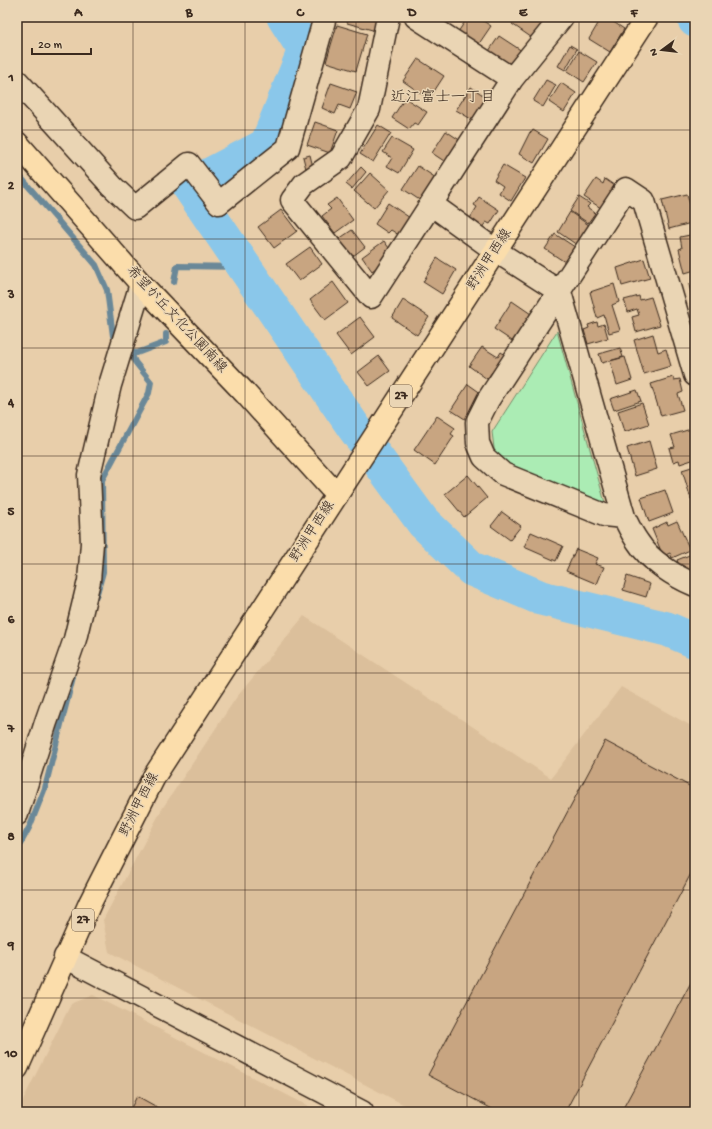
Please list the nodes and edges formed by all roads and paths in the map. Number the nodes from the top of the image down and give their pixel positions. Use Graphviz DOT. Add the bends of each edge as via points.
graph roads {
  1 [pos="325,17"];
  2 [pos="388,17"];
  3 [pos="416,17"];
  4 [pos="562,17"];
  5 [pos="647,17"];
  6 [pos="512,79"];
  7 [pos="17,81"];
  8 [pos="17,143"];
  9 [pos="431,204"];
  10 [pos="496,250"];
  11 [pos="141,284"];
  12 [pos="560,292"];
  13 [pos="695,375"];
  14 [pos="337,495"];
  15 [pos="624,517"];
  16 [pos="695,585"];
  17 [pos="17,814"];
  18 [pos="65,957"];
  19 [pos="17,1068"];
  20 [pos="362,1112"];
  1 -- 7 [label="street" via="288,148 219,204 189,164 135,208"];
  2 -- 9 [label="street" via="369,109 341,158 304,184 292,200 372,297"];
  3 -- 6 [label="street"];
  4 -- 6 [label="street"];
  5 -- 10 [label="main road, 野洲甲西線 / 27"];
  6 -- 9 [label="street"];
  8 -- 11 [label="main road, 希望が丘文化公園南線"];
  9 -- 10 [label="street"];
  10 -- 12 [label="street"];
  10 -- 14 [label="main road, 野洲甲西線 / 27"];
  11 -- 14 [label="main road, 希望が丘文化公園南線" via="245,393"];
  11 -- 17 [label="street" via="110,385 89,475 92,543 89,581 75,639"];
  12 -- 13 [label="street" via="626,189 644,201"];
  12 -- 15 [label="street"];
  12 -- 15 [label="street" via="488,400 478,422 478,443 484,457 503,474 604,515"];
  14 -- 18 [label="main road, 野洲甲西線 / 27" via="155,775"];
  15 -- 16 [label="street" via="638,543 655,560 678,578"];
  18 -- 19 [label="main road, 野洲甲西線 / 27"];
  18 -- 20 [label="street"];
}
